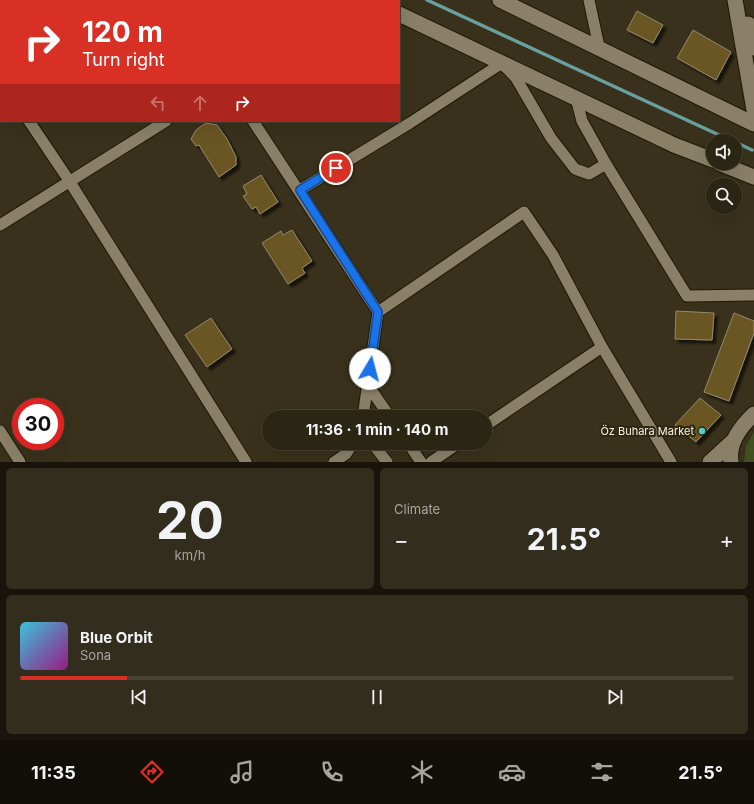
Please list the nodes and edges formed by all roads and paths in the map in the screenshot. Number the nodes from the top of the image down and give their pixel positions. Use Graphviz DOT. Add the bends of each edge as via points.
graph roads {
  1 [pos="500,0"];
  2 [pos="589,0"];
  3 [pos="735,0"];
  4 [pos="743,0"];
  5 [pos="400,14"];
  6 [pos="599,47"];
  7 [pos="754,48"];
  8 [pos="502,63"];
  9 [pos="576,98"];
  10 [pos="754,110"];
  11 [pos="30,122"];
  12 [pos="164,122"];
  13 [pos="254,122"];
  14 [pos="754,124"];
  15 [pos="706,157"];
  16 [pos="606,164"];
  17 [pos="737,170"];
  18 [pos="754,177"];
  19 [pos="70,182"];
  20 [pos="300,190"];
  21 [pos="0,225"];
  22 [pos="754,295"];
  23 [pos="378,312"];
  24 [pos="602,347"];
  25 [pos="367,384"];
  26 [pos="754,402"];
  27 [pos="364,410"];
  28 [pos="385,410"];
  29 [pos="754,414"];
  30 [pos="492,421"];
  31 [pos="743,424"];
  32 [pos="0,431"];
  33 [pos="734,440"];
  34 [pos="349,450"];
  35 [pos="378,450"];
  36 [pos="413,450"];
  37 [pos="449,450"];
  38 [pos="20,462"];
  39 [pos="246,462"];
  40 [pos="334,462"];
  41 [pos="387,462"];
  42 [pos="421,462"];
  43 [pos="431,462"];
  44 [pos="671,462"];
  45 [pos="710,462"];
  46 [pos="731,462"];
  1 -- 6 [label="street"];
  2 -- 6 [label="street"];
  3 -- 10 [label="street"];
  4 -- 7 [label="street"];
  5 -- 8 [label="street"];
  6 -- 14 [label="street"];
  8 -- 9 [label="street"];
  8 -- 16 [label="street" via="516,78 551,138 575,169 589,174"];
  8 -- 20 [label="street"];
  9 -- 15 [label="street" via="674,145"];
  9 -- 16 [label="street" via="582,121"];
  11 -- 19 [label="street"];
  12 -- 19 [label="street"];
  13 -- 20 [label="street"];
  16 -- 22 [label="street" via="687,296"];
  17 -- 18 [label="street"];
  19 -- 21 [label="street"];
  19 -- 39 [label="street"];
  20 -- 23 [label="street"];
  23 -- 24 [label="street" via="524,212 553,255"];
  23 -- 25 [label="street"];
  24 -- 30 [label="street"];
  24 -- 44 [label="street"];
  25 -- 27 [label="street"];
  25 -- 28 [label="street"];
  26 -- 31 [label="street"];
  29 -- 31 [label="street"];
  31 -- 33 [label="street"];
  32 -- 38 [label="street"];
  33 -- 45 [label="street"];
  33 -- 46 [label="street"];
  34 -- 40 [label="street"];
  35 -- 41 [label="street"];
  36 -- 42 [label="street"];
  37 -- 43 [label="street"];
}
